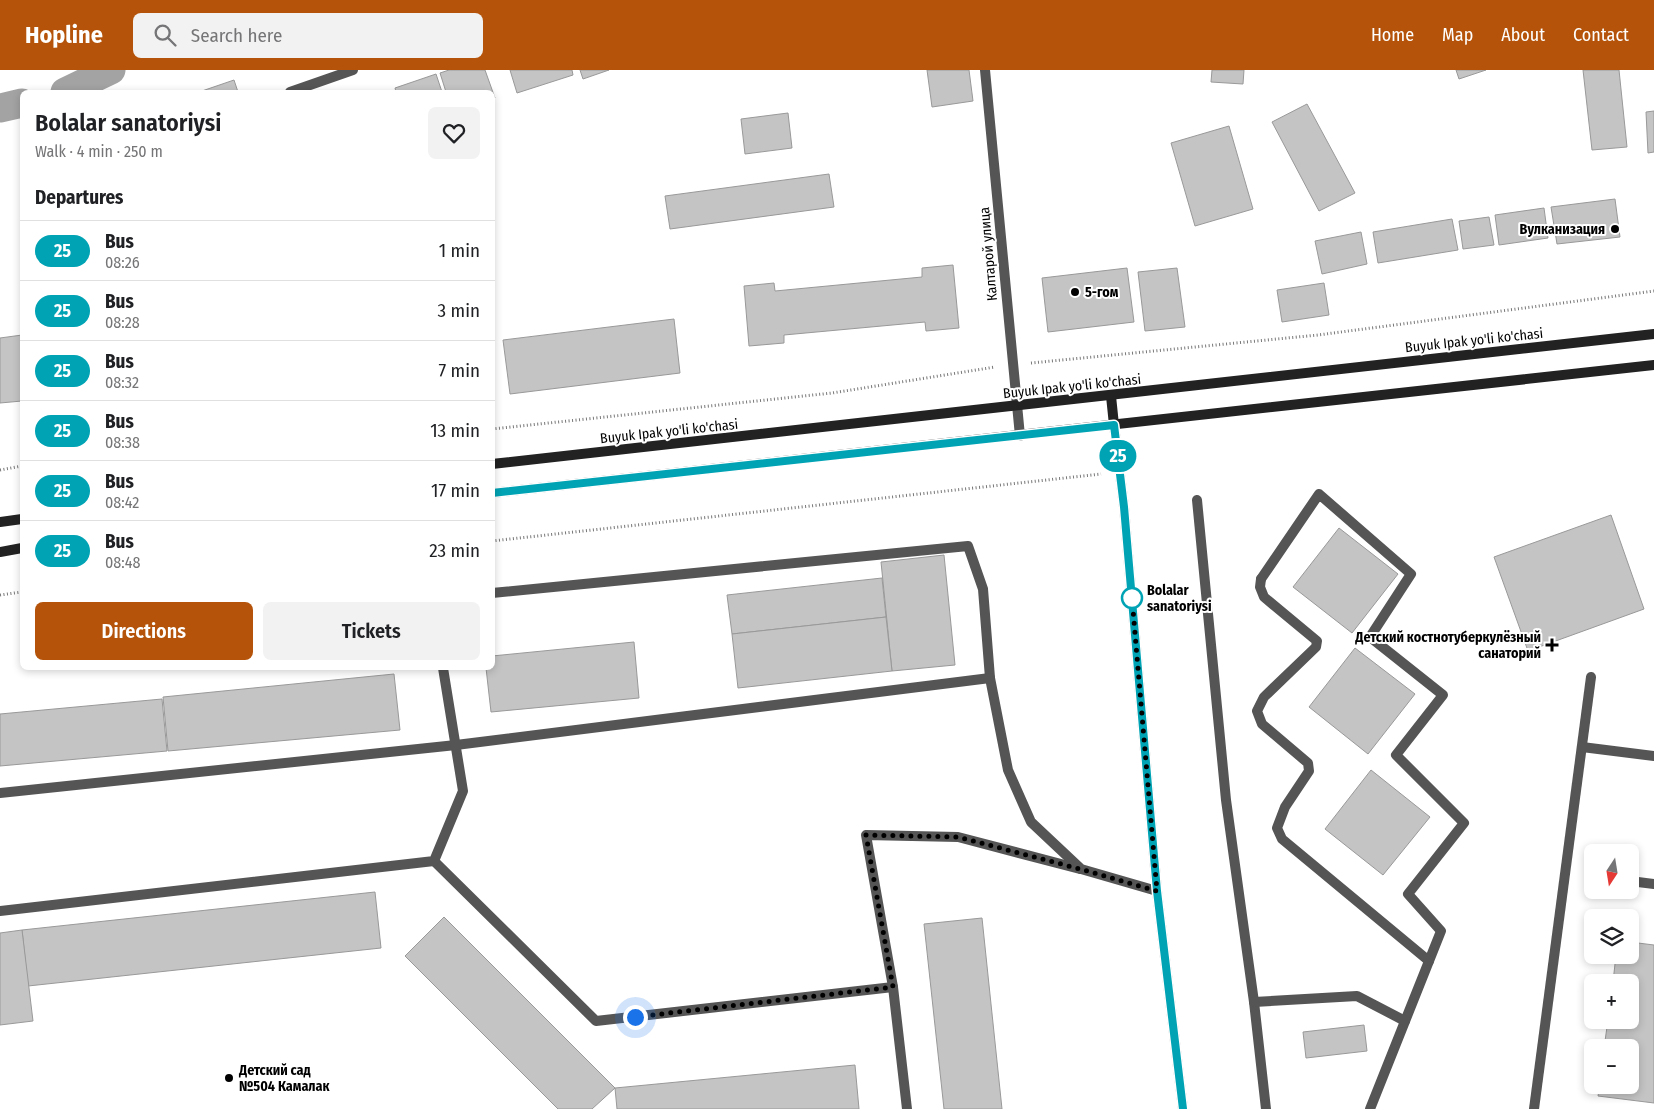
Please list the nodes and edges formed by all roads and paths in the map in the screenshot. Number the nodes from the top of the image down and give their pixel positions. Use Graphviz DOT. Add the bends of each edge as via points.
graph roads {
  1 [pos="352,70"];
  2 [pos="985,70"];
  3 [pos="296,90"];
  4 [pos="1654,290"];
  5 [pos="1654,334"];
  6 [pos="1012,364"];
  7 [pos="1654,365"];
  8 [pos="1111,396"];
  9 [pos="1017,406"];
  10 [pos="1114,425"];
  11 [pos="495,429"];
  12 [pos="1020,436"];
  13 [pos="495,464"];
  14 [pos="20,466"];
  15 [pos="0,470"];
  16 [pos="1120,472"];
  17 [pos="495,493"];
  18 [pos="1197,500"];
  19 [pos="20,519"];
  20 [pos="0,522"];
  21 [pos="495,541"];
  22 [pos="20,548"];
  23 [pos="0,552"];
  24 [pos="20,592"];
  25 [pos="495,593"];
  26 [pos="0,595"];
  27 [pos="443,670"];
  28 [pos="1592,677"];
  29 [pos="990,678"];
  30 [pos="456,745"];
  31 [pos="1582,747"];
  32 [pos="1654,756"];
  33 [pos="0,793"];
  34 [pos="434,861"];
  35 [pos="1080,869"];
  36 [pos="1639,882"];
  37 [pos="1654,884"];
  38 [pos="1157,891"];
  39 [pos="0,911"];
  40 [pos="1429,961"];
  41 [pos="893,987"];
  42 [pos="1254,1002"];
  43 [pos="1405,1020"];
  44 [pos="906,1109"];
  45 [pos="1183,1109"];
  46 [pos="1266,1109"];
  47 [pos="1370,1109"];
  48 [pos="1534,1109"];
  1 -- 3 [label="street"];
  2 -- 6 [label="street, Калтарой улица"];
  4 -- 6 [label="path" via="1318,335"];
  5 -- 8 [label="main road, Buyuk Ipak yo'li ko'chasi"];
  6 -- 9 [label="street, Калтарой улица"];
  6 -- 11 [label="path" via="832,393"];
  7 -- 10 [label="main road"];
  8 -- 9 [label="main road, Buyuk Ipak yo'li ko'chasi"];
  8 -- 10 [label="main road"];
  9 -- 12 [label="street, Калтарой улица"];
  9 -- 13 [label="main road, Buyuk Ipak yo'li ko'chasi"];
  10 -- 12 [label="main road"];
  10 -- 16 [label="street"];
  12 -- 17 [label="main road"];
  14 -- 15 [label="path"];
  16 -- 21 [label="path"];
  16 -- 38 [label="street"];
  18 -- 42 [label="street" via="1226,800"];
  19 -- 20 [label="main road"];
  22 -- 23 [label="main road"];
  24 -- 26 [label="path"];
  25 -- 29 [label="street" via="968,546 983,589"];
  27 -- 30 [label="street"];
  28 -- 31 [label="street"];
  29 -- 30 [label="street"];
  29 -- 35 [label="street" via="1008,770 1031,822"];
  30 -- 33 [label="street"];
  30 -- 34 [label="street" via="463,791"];
  31 -- 32 [label="street"];
  31 -- 48 [label="street"];
  34 -- 39 [label="street"];
  34 -- 41 [label="street" via="596,1021"];
  35 -- 38 [label="street"];
  35 -- 41 [label="street" via="958,837 866,835"];
  36 -- 37 [label="street"];
  38 -- 45 [label="street"];
  40 -- 40 [label="street" via="1282,839 1277,828 1285,807 1308,771 1308,763 1262,724 1257,711 1264,697 1316,648 1316,641 1264,597 1261,579 1319,494 1411,574 1370,636 1443,695 1396,755 1464,822 1408,894 1441,931"];
  40 -- 43 [label="street"];
  41 -- 44 [label="street"];
  42 -- 43 [label="street" via="1357,996"];
  42 -- 46 [label="street"];
  43 -- 47 [label="street"];
}
